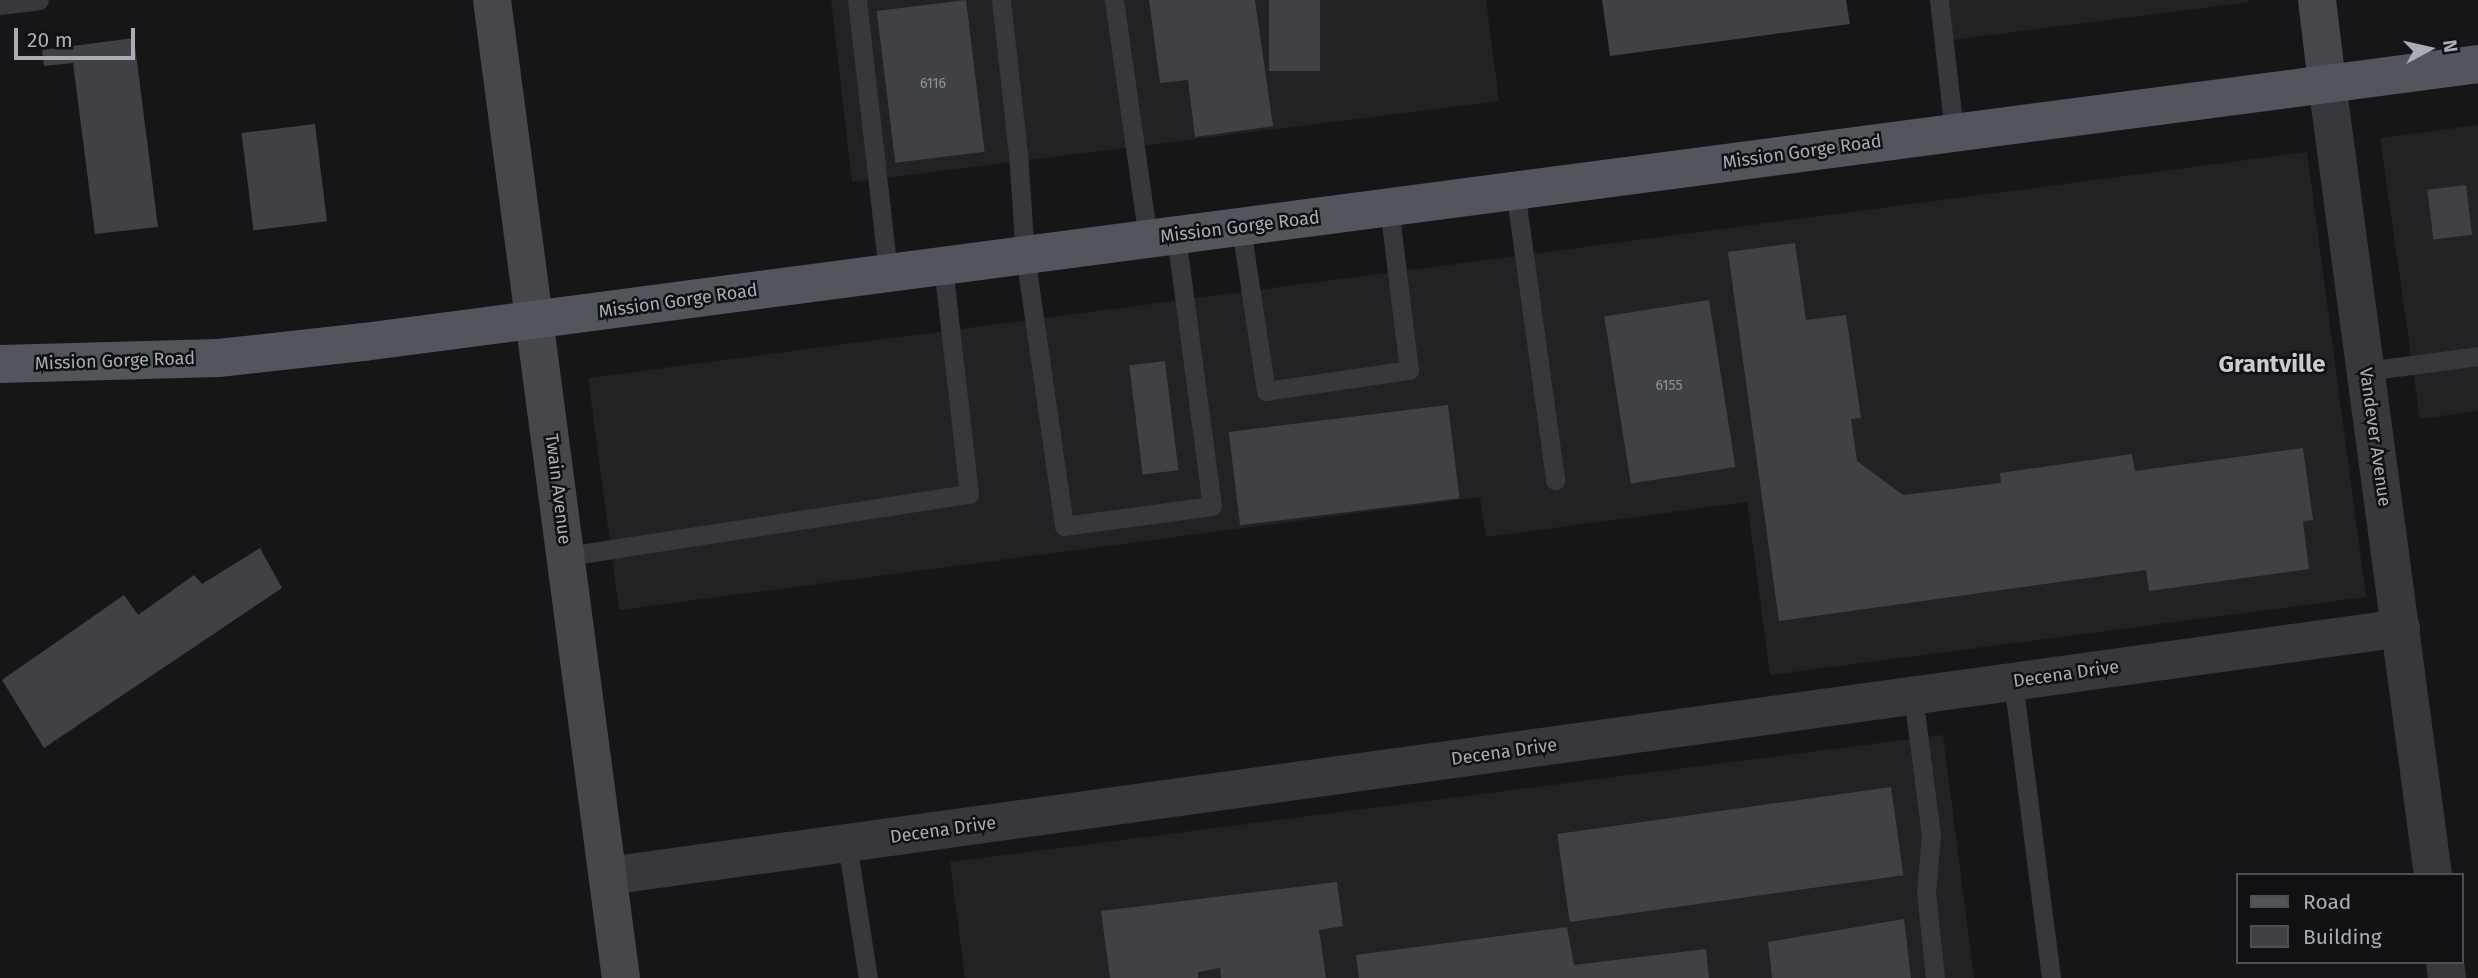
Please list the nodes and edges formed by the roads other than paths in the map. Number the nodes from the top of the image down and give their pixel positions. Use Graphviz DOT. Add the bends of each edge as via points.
graph roads {
  1 [pos="39,0"];
  2 [pos="492,0"];
  3 [pos="857,0"];
  4 [pos="1001,0"];
  5 [pos="1114,0"];
  6 [pos="1939,0"];
  7 [pos="2317,0"];
  8 [pos="0,5"];
  9 [pos="2478,64"];
  10 [pos="2327,83"];
  11 [pos="1954,131"];
  12 [pos="1515,190"];
  13 [pos="1389,206"];
  14 [pos="1241,228"];
  15 [pos="1162,237"];
  16 [pos="1025,255"];
  17 [pos="943,265"];
  18 [pos="888,273"];
  19 [pos="536,320"];
  20 [pos="2478,356"];
  21 [pos="0,363"];
  22 [pos="2366,371"];
  23 [pos="1555,480"];
  24 [pos="567,556"];
  25 [pos="2401,628"];
  26 [pos="2013,681"];
  27 [pos="1913,695"];
  28 [pos="847,843"];
  29 [pos="2433,873"];
  30 [pos="608,876"];
  31 [pos="621,978"];
  32 [pos="868,978"];
  33 [pos="1935,978"];
  34 [pos="2051,978"];
  1 -- 8 [label="lane"];
  2 -- 19 [label="street, Twain Avenue"];
  3 -- 18 [label="lane"];
  4 -- 16 [label="lane"];
  5 -- 15 [label="lane"];
  6 -- 11 [label="lane"];
  7 -- 10 [label="street, Vandever Avenue"];
  9 -- 10 [label="main road, Mission Gorge Road"];
  10 -- 11 [label="main road, Mission Gorge Road"];
  10 -- 22 [label="street, Vandever Avenue"];
  11 -- 12 [label="main road, Mission Gorge Road"];
  12 -- 13 [label="main road, Mission Gorge Road"];
  12 -- 23 [label="lane"];
  13 -- 14 [label="main road, Mission Gorge Road"];
  13 -- 14 [label="lane" via="1409,370 1266,391"];
  14 -- 15 [label="main road, Mission Gorge Road"];
  15 -- 16 [label="main road, Mission Gorge Road"];
  15 -- 16 [label="lane" via="1212,506 1064,526"];
  16 -- 17 [label="main road, Mission Gorge Road"];
  17 -- 18 [label="main road, Mission Gorge Road"];
  17 -- 24 [label="lane" via="969,494"];
  18 -- 19 [label="main road, Mission Gorge Road"];
  19 -- 21 [label="main road, Mission Gorge Road" via="218,358"];
  19 -- 24 [label="street, Twain Avenue"];
  20 -- 22 [label="lane"];
  22 -- 25 [label="street, Vandever Avenue"];
  24 -- 30 [label="street, Twain Avenue"];
  25 -- 26 [label="street, Decena Drive"];
  25 -- 29 [label="street, Vandever Avenue"];
  26 -- 27 [label="street, Decena Drive"];
  26 -- 34 [label="lane"];
  27 -- 28 [label="street, Decena Drive"];
  27 -- 33 [label="lane" via="1931,835 1926,892"];
  28 -- 30 [label="street, Decena Drive"];
  28 -- 32 [label="lane"];
  30 -- 31 [label="street, Twain Avenue"];
}
